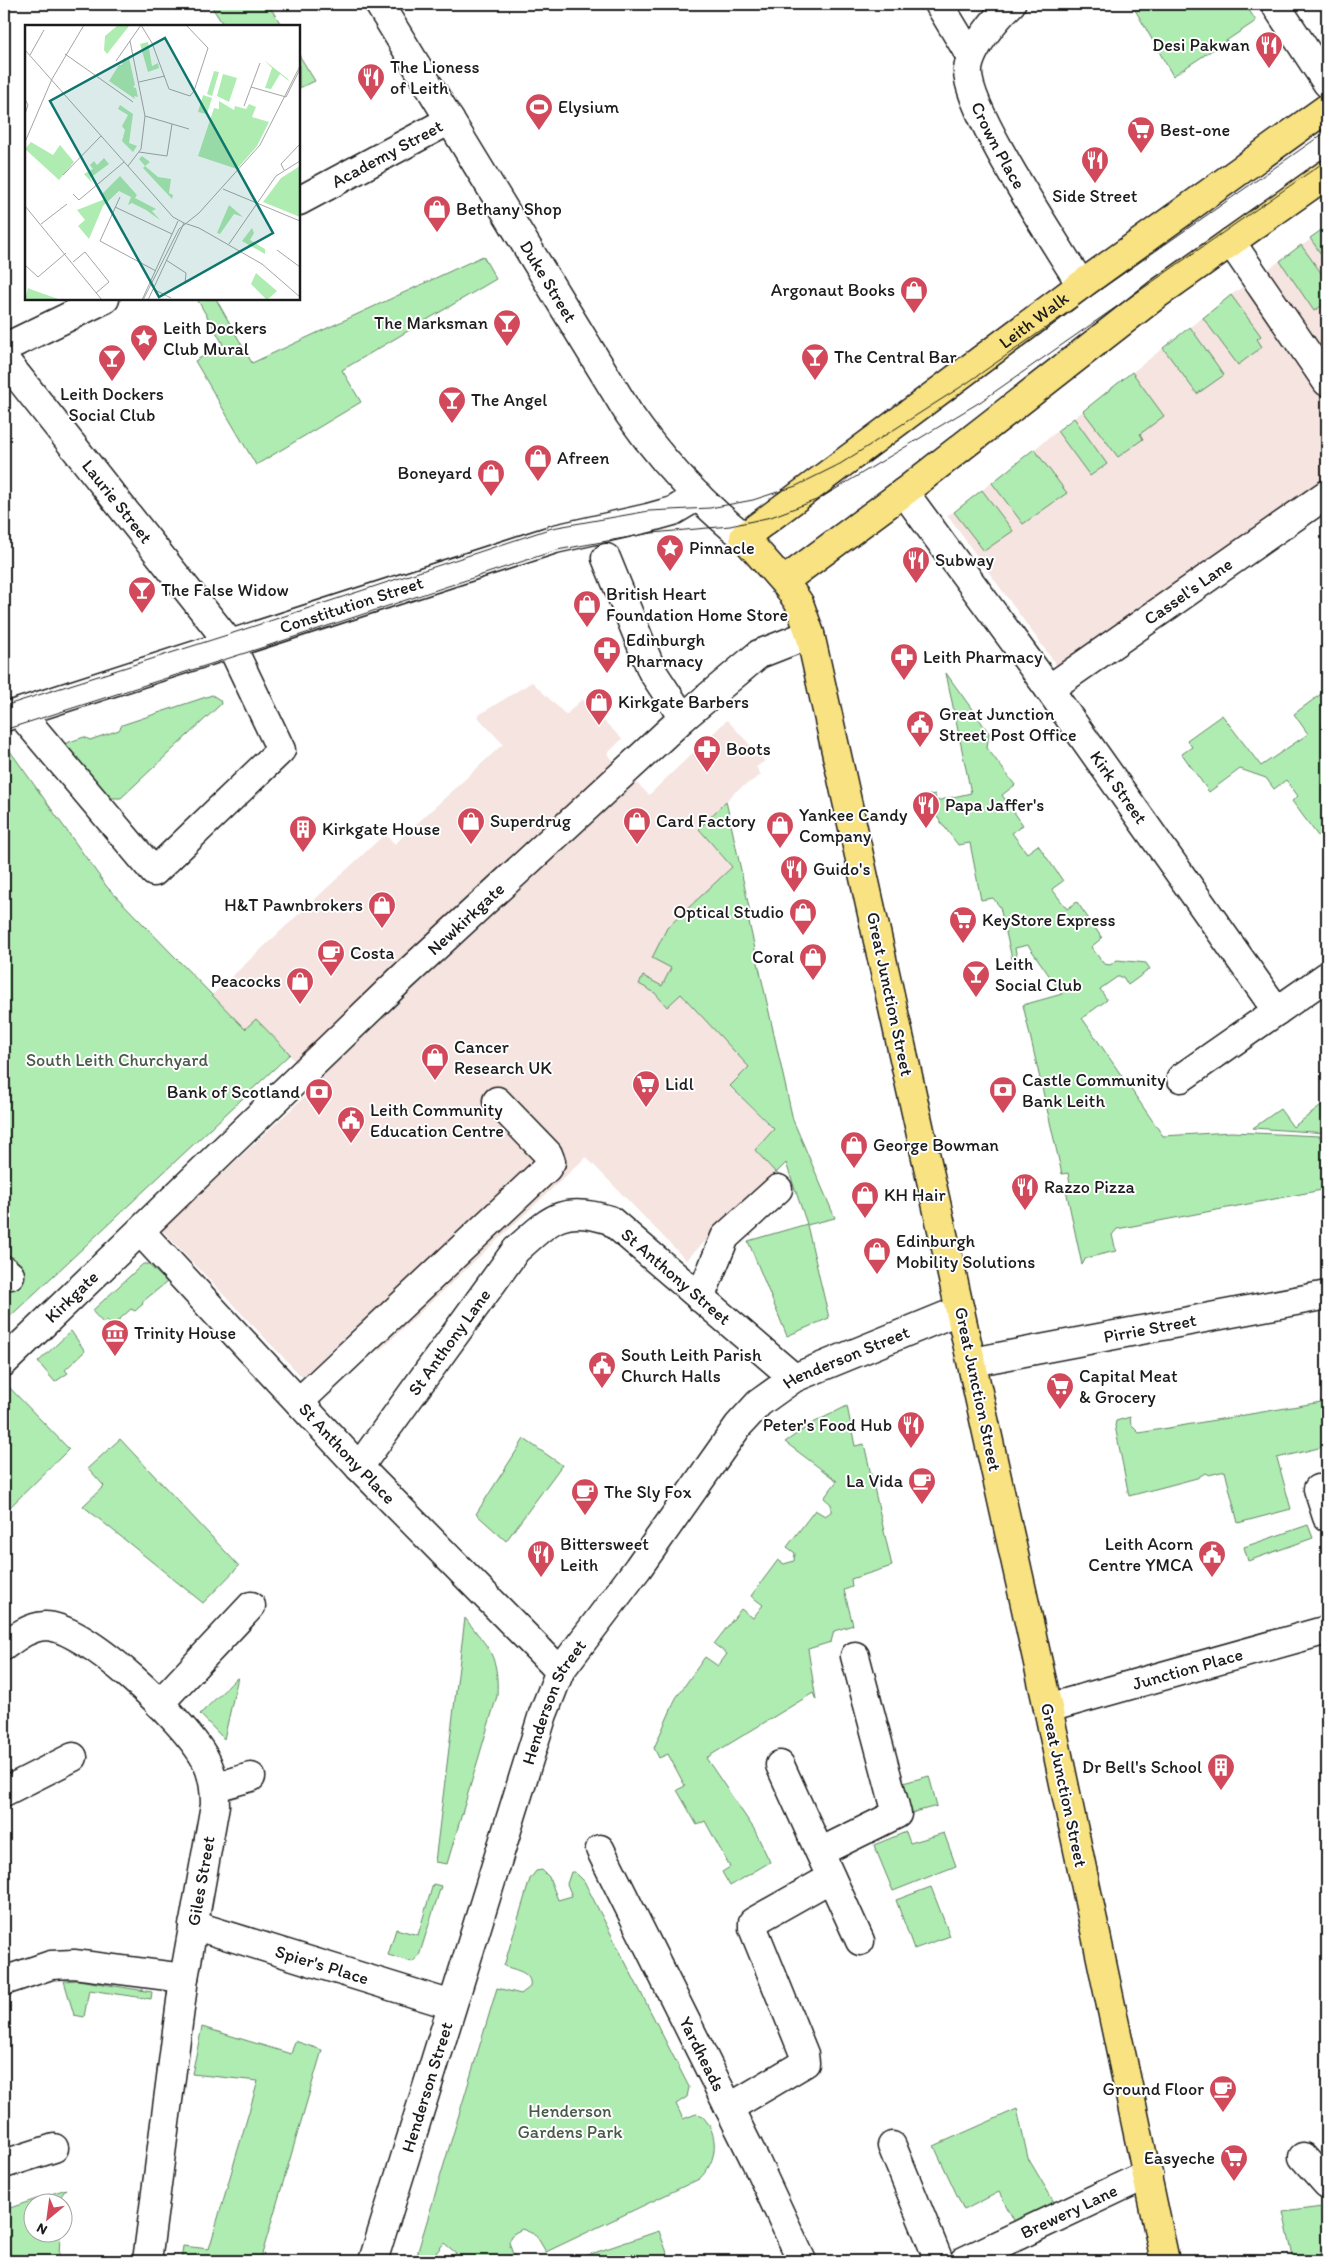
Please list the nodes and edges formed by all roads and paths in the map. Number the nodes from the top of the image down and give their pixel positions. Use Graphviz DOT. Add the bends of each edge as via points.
graph roads {
  1 [pos="379,4"];
  2 [pos="938,4"];
  3 [pos="1011,4"];
  4 [pos="1275,4"];
  5 [pos="971,57"];
  6 [pos="1327,84"];
  7 [pos="1327,108"];
  8 [pos="450,120"];
  9 [pos="1327,174"];
  10 [pos="300,199"];
  11 [pos="1231,242"];
  12 [pos="1081,285"];
  13 [pos="103,300"];
  14 [pos="4,348"];
  15 [pos="4,359"];
  16 [pos="1327,382"];
  17 [pos="904,492"];
  18 [pos="1327,494"];
  19 [pos="698,496"];
  20 [pos="744,537"];
  21 [pos="606,558"];
  22 [pos="784,581"];
  23 [pos="810,634"];
  24 [pos="231,646"];
  25 [pos="1049,690"];
  26 [pos="12,715"];
  27 [pos="682,718"];
  28 [pos="1327,976"];
  29 [pos="1277,1010"];
  30 [pos="1181,1078"];
  31 [pos="497,1101"];
  32 [pos="778,1189"];
  33 [pos="545,1224"];
  34 [pos="140,1231"];
  35 [pos="1327,1295"];
  36 [pos="700,1298"];
  37 [pos="960,1310"];
  38 [pos="4,1362"];
  39 [pos="972,1362"];
  40 [pos="794,1378"];
  41 [pos="299,1402"];
  42 [pos="359,1466"];
  43 [pos="1318,1489"];
  44 [pos="1327,1517"];
  45 [pos="251,1606"];
  46 [pos="1327,1630"];
  47 [pos="4,1646"];
  48 [pos="855,1656"];
  49 [pos="560,1670"];
  50 [pos="159,1704"];
  51 [pos="1048,1708"];
  52 [pos="72,1757"];
  53 [pos="780,1765"];
  54 [pos="251,1777"];
  55 [pos="215,1787"];
  56 [pos="4,1792"];
  57 [pos="600,1849"];
  58 [pos="820,1852"];
  59 [pos="831,1878"];
  60 [pos="193,1925"];
  61 [pos="860,1941"];
  62 [pos="184,1978"];
  63 [pos="4,1981"];
  64 [pos="452,2005"];
  65 [pos="729,2108"];
  66 [pos="892,2146"];
  67 [pos="54,2148"];
  68 [pos="1303,2157"];
  69 [pos="4,2164"];
  70 [pos="1148,2174"];
  71 [pos="1327,2184"];
  72 [pos="147,2261"];
  73 [pos="373,2261"];
  74 [pos="802,2261"];
  75 [pos="939,2261"];
  76 [pos="964,2261"];
  77 [pos="1166,2261"];
  1 -- 8 [label="street, Duke Street"];
  2 -- 5 [label="street"];
  3 -- 5 [label="street, Crown Place" via="997,17"];
  4 -- 6 [label="street"];
  5 -- 12 [label="street, Crown Place" via="968,80 999,150"];
  7 -- 12 [label="main road, Leith Walk"];
  8 -- 10 [label="street, Academy Street"];
  8 -- 19 [label="street, Duke Street" via="629,414 649,443"];
  9 -- 11 [label="main road"];
  11 -- 16 [label="street"];
  11 -- 17 [label="main road" via="1159,293"];
  12 -- 20 [label="main road, Leith Walk"];
  13 -- 14 [label="street"];
  15 -- 24 [label="street, Laurie Street"];
  17 -- 22 [label="main road"];
  17 -- 25 [label="street, Kirk Street"];
  18 -- 25 [label="street, Cassel's Lane"];
  19 -- 20 [label="street, Duke Street"];
  19 -- 24 [label="street, Constitution Street" via="673,511 555,539"];
  20 -- 22 [label="main road, Great Junction Street"];
  21 -- 27 [label="street" via="652,671"];
  22 -- 23 [label="main road, Great Junction Street" via="798,603"];
  23 -- 27 [label="street, Newkirkgate" via="759,654"];
  23 -- 37 [label="main road, Great Junction Street"];
  24 -- 26 [label="street, Constitution Street"];
  24 -- 26 [label="street, Laurie Street" via="281,750 154,872"];
  25 -- 29 [label="street, Kirk Street"];
  27 -- 34 [label="street, Newkirkgate" via="403,977"];
  28 -- 29 [label="street"];
  29 -- 30 [label="street"];
  31 -- 41 [label="street" via="548,1154 551,1162"];
  32 -- 36 [label="street" via="726,1237"];
  33 -- 36 [label="street, St Anthony Street" via="565,1214 586,1212 610,1220"];
  33 -- 42 [label="street, St Anthony Lane" via="516,1250"];
  34 -- 38 [label="street, Kirkgate"];
  34 -- 41 [label="street, St Anthony Place"];
  35 -- 39 [label="street, Pirrie Street"];
  36 -- 40 [label="street, St Anthony Street"];
  37 -- 39 [label="main road, Great Junction Street"];
  37 -- 40 [label="street, Henderson Street"];
  39 -- 51 [label="main road, Great Junction Street"];
  40 -- 49 [label="street, Henderson Street" via="759,1403 738,1426 638,1568"];
  41 -- 42 [label="street, St Anthony Place"];
  42 -- 49 [label="street, St Anthony Place"];
  43 -- 44 [label="street"];
  45 -- 50 [label="street"];
  46 -- 51 [label="street, Junction Place"];
  47 -- 50 [label="street, Giles Street" via="28,1629 45,1626 64,1630 86,1641"];
  48 -- 58 [label="street" via="897,1814"];
  49 -- 64 [label="street, Henderson Street" via="543,1714 507,1838"];
  50 -- 55 [label="street, Giles Street" via="184,1729 204,1756"];
  51 -- 70 [label="main road, Great Junction Street"];
  52 -- 56 [label="street"];
  53 -- 58 [label="street"];
  54 -- 55 [label="street"];
  55 -- 60 [label="street, Giles Street" via="215,1805"];
  57 -- 65 [label="street, Yardheads"];
  58 -- 59 [label="street"];
  59 -- 61 [label="street"];
  59 -- 65 [label="street" via="753,1922 805,2063"];
  60 -- 62 [label="street, Giles Street"];
  60 -- 64 [label="street, Spier's Place"];
  62 -- 63 [label="street" via="74,1964 51,1966"];
  62 -- 72 [label="street, Giles Street"];
  64 -- 73 [label="street, Henderson Street"];
  65 -- 74 [label="street, Yardheads"];
  66 -- 75 [label="street"];
  67 -- 69 [label="street"];
  68 -- 71 [label="street"];
  70 -- 76 [label="street, Brewery Lane"];
  70 -- 77 [label="main road, Great Junction Street"];
}
